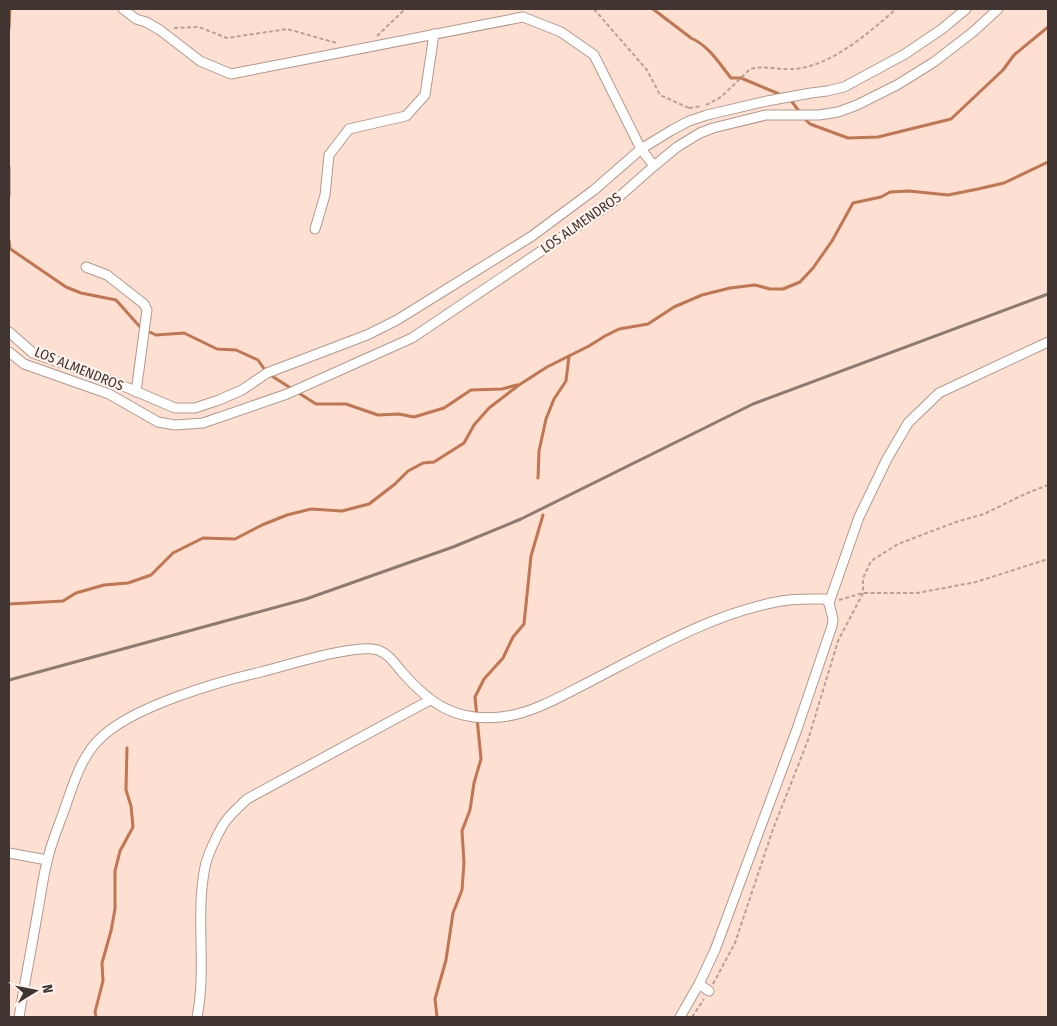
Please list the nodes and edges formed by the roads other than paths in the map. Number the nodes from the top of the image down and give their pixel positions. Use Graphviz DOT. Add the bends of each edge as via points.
graph roads {
  1 [pos="123,9"];
  2 [pos="518,9"];
  3 [pos="966,9"];
  4 [pos="998,9"];
  5 [pos="524,17"];
  6 [pos="434,34"];
  7 [pos="641,149"];
  8 [pos="654,166"];
  9 [pos="315,229"];
  10 [pos="86,266"];
  11 [pos="9,332"];
  12 [pos="1048,342"];
  13 [pos="9,352"];
  14 [pos="136,392"];
  15 [pos="154,400"];
  16 [pos="152,418"];
  17 [pos="830,603"];
  18 [pos="430,700"];
  19 [pos="9,853"];
  20 [pos="47,860"];
  21 [pos="699,984"];
  22 [pos="709,991"];
  23 [pos="19,1017"];
  24 [pos="197,1017"];
  25 [pos="680,1017"];
  1 -- 6 [label="street" via="160,30 200,61 230,74"];
  2 -- 5 [label="street"];
  3 -- 7 [label="street, LOS ALMENDROS" via="905,54 844,87 767,101 693,120"];
  4 -- 8 [label="street, LOS ALMENDROS" via="934,62 857,105 829,114 766,115 713,128 678,147"];
  5 -- 6 [label="street"];
  5 -- 7 [label="street" via="561,32 594,55"];
  6 -- 9 [label="street" via="425,94 406,116 349,129 329,155 325,195"];
  7 -- 8 [label="street"];
  7 -- 15 [label="street, LOS ALMENDROS" via="594,190 532,236 397,320 367,335 267,373 242,390 196,408 175,408"];
  8 -- 16 [label="street, LOS ALMENDROS" via="611,204 412,338 287,394 203,423 185,426"];
  10 -- 14 [label="street" via="108,274 147,310"];
  11 -- 14 [label="street, LOS ALMENDROS" via="33,353"];
  12 -- 17 [label="street" via="939,393 908,422 859,517"];
  13 -- 16 [label="street, LOS ALMENDROS" via="24,364 109,394"];
  14 -- 15 [label="street, LOS ALMENDROS"];
  15 -- 16 [label="street"];
  17 -- 18 [label="street" via="825,599 779,601 726,615 522,713 472,717 447,710"];
  17 -- 21 [label="street" via="832,626 798,729 715,950"];
  18 -- 20 [label="street" via="388,656 368,648 235,678 153,707 104,734 92,748 78,769"];
  18 -- 24 [label="street" via="246,799 224,824 205,865"];
  19 -- 20 [label="street"];
  20 -- 23 [label="street"];
  21 -- 22 [label="street"];
  21 -- 25 [label="street"];
}
